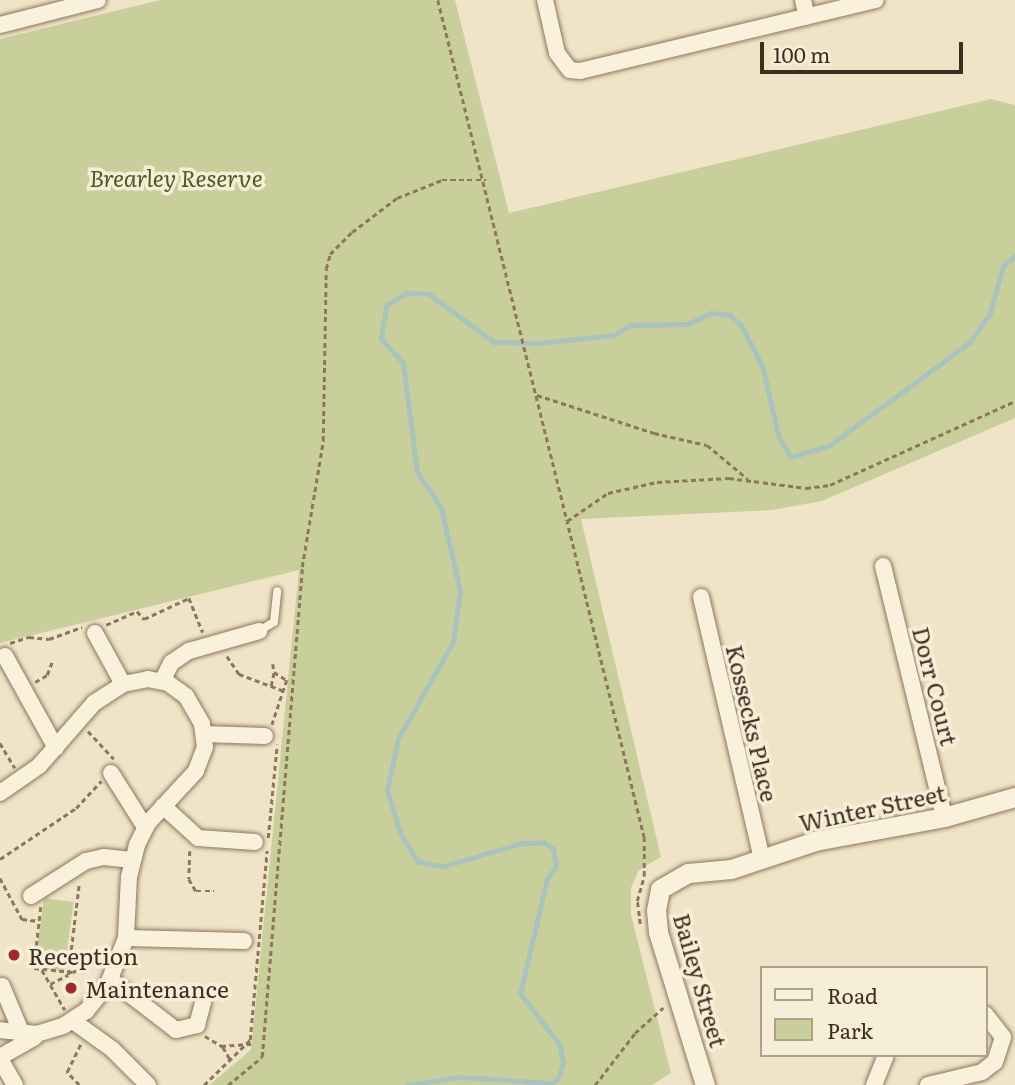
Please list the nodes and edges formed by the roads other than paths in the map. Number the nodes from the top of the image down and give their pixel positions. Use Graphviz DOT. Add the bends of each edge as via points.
graph roads {
  1 [pos="98,0"];
  2 [pos="545,0"];
  3 [pos="803,0"];
  4 [pos="876,0"];
  5 [pos="807,17"];
  6 [pos="0,25"];
  7 [pos="883,566"];
  8 [pos="277,591"];
  9 [pos="701,597"];
  10 [pos="96,631"];
  11 [pos="259,631"];
  12 [pos="3,651"];
  13 [pos="162,681"];
  14 [pos="122,684"];
  15 [pos="204,734"];
  16 [pos="273,735"];
  17 [pos="56,748"];
  18 [pos="109,771"];
  19 [pos="0,793"];
  20 [pos="1015,797"];
  21 [pos="163,806"];
  22 [pos="944,817"];
  23 [pos="145,827"];
  24 [pos="255,842"];
  25 [pos="762,859"];
  26 [pos="132,860"];
  27 [pos="660,889"];
  28 [pos="37,892"];
  29 [pos="125,938"];
  30 [pos="244,941"];
  31 [pos="111,980"];
  32 [pos="2,986"];
  33 [pos="203,1003"];
  34 [pos="987,1017"];
  35 [pos="73,1021"];
  36 [pos="0,1030"];
  37 [pos="47,1032"];
  38 [pos="22,1034"];
  39 [pos="885,1057"];
  40 [pos="0,1058"];
  41 [pos="15,1085"];
  42 [pos="148,1085"];
  43 [pos="705,1085"];
  44 [pos="874,1085"];
  45 [pos="928,1085"];
  1 -- 6 [label="street"];
  2 -- 5 [label="street" via="557,53 570,70 580,72"];
  3 -- 5 [label="street"];
  4 -- 5 [label="street"];
  7 -- 22 [label="street, Dorr Court"];
  8 -- 11 [label="lane" via="274,622"];
  9 -- 25 [label="street, Kossecks Place"];
  10 -- 14 [label="street"];
  11 -- 13 [label="street" via="213,642 175,659"];
  12 -- 17 [label="street"];
  13 -- 14 [label="street"];
  13 -- 15 [label="street" via="190,702"];
  14 -- 17 [label="street" via="104,694"];
  15 -- 16 [label="street"];
  15 -- 21 [label="street" via="196,771"];
  17 -- 19 [label="street" via="34,771"];
  18 -- 23 [label="street"];
  20 -- 22 [label="street, Winter Street"];
  21 -- 23 [label="street"];
  21 -- 24 [label="street" via="190,833 206,841"];
  22 -- 25 [label="street, Winter Street" via="842,835"];
  23 -- 26 [label="street"];
  25 -- 27 [label="street, Winter Street" via="731,869 688,873"];
  26 -- 28 [label="street" via="104,857 81,863"];
  26 -- 29 [label="street"];
  27 -- 43 [label="street, Bailey Street" via="658,932"];
  29 -- 30 [label="street"];
  29 -- 31 [label="street"];
  31 -- 33 [label="street" via="172,1028 184,1031 196,1026"];
  31 -- 35 [label="street"];
  32 -- 38 [label="street"];
  34 -- 45 [label="street" via="1003,1037 995,1062 982,1072"];
  35 -- 37 [label="street"];
  35 -- 42 [label="street"];
  36 -- 38 [label="street"];
  37 -- 38 [label="street"];
  37 -- 40 [label="street"];
  39 -- 44 [label="street"];
  40 -- 41 [label="street"];
}
